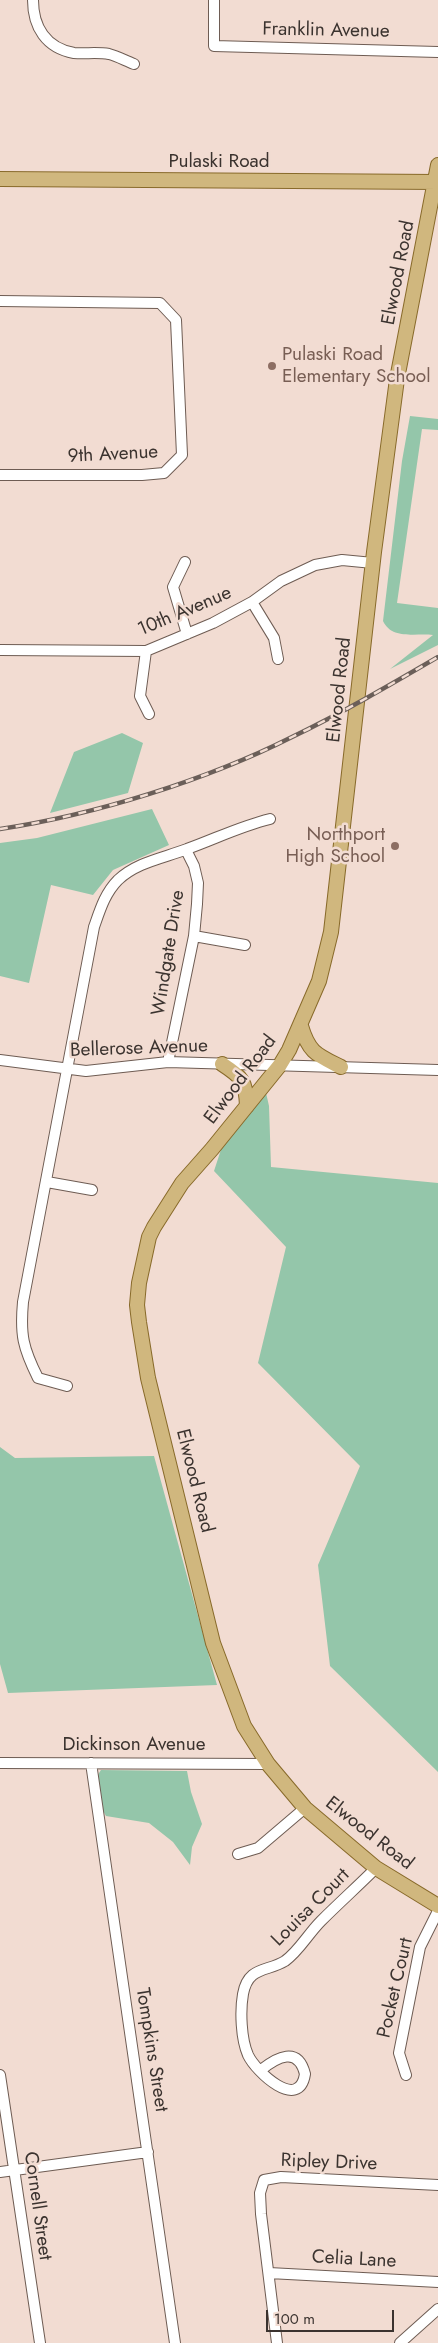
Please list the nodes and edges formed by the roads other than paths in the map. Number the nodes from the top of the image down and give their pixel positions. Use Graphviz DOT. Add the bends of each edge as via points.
graph roads {
  1 [pos="33,0"];
  2 [pos="214,0"];
  3 [pos="438,52"];
  4 [pos="134,64"];
  5 [pos="438,165"];
  6 [pos="0,179"];
  7 [pos="437,182"];
  8 [pos="0,301"];
  9 [pos="0,475"];
  10 [pos="185,562"];
  11 [pos="373,563"];
  12 [pos="252,602"];
  13 [pos="188,634"];
  14 [pos="0,650"];
  15 [pos="146,652"];
  16 [pos="278,659"];
  17 [pos="149,714"];
  18 [pos="270,819"];
  19 [pos="186,850"];
  20 [pos="194,936"];
  21 [pos="245,946"];
  22 [pos="301,1026"];
  23 [pos="0,1060"];
  24 [pos="168,1062"];
  25 [pos="222,1064"];
  26 [pos="280,1065"];
  27 [pos="342,1067"];
  28 [pos="68,1070"];
  29 [pos="438,1070"];
  30 [pos="247,1106"];
  31 [pos="47,1182"];
  32 [pos="92,1190"];
  33 [pos="67,1386"];
  34 [pos="0,1763"];
  35 [pos="91,1763"];
  36 [pos="268,1764"];
  37 [pos="305,1808"];
  38 [pos="238,1854"];
  39 [pos="376,1868"];
  40 [pos="438,1906"];
  41 [pos="438,1911"];
  42 [pos="261,2070"];
  43 [pos="406,2074"];
  44 [pos="0,2075"];
  45 [pos="148,2152"];
  46 [pos="14,2170"];
  47 [pos="0,2172"];
  48 [pos="438,2185"];
  49 [pos="269,2273"];
  50 [pos="438,2282"];
  51 [pos="438,2309"];
  52 [pos="40,2343"];
  53 [pos="175,2343"];
  54 [pos="277,2343"];
  55 [pos="400,2343"];
  1 -- 4 [label="street" via="34,20 40,33 51,44 75,53 110,54"];
  2 -- 3 [label="street, Franklin Avenue" via="214,46"];
  5 -- 7 [label="main road, Elwood Road"];
  6 -- 7 [label="main road, Pulaski Road"];
  7 -- 11 [label="main road, Elwood Road" via="398,379"];
  8 -- 9 [label="street, 9th Avenue" via="160,303 176,320 182,454 164,473"];
  10 -- 13 [label="street" via="173,586"];
  11 -- 12 [label="street, 10th Avenue" via="342,560 315,565 281,580"];
  11 -- 22 [label="main road, Elwood Road" via="330,932 319,981"];
  12 -- 13 [label="street, 10th Avenue"];
  12 -- 16 [label="street" via="274,638"];
  13 -- 15 [label="street, 10th Avenue"];
  14 -- 15 [label="street, 10th Avenue"];
  15 -- 17 [label="street" via="140,696"];
  18 -- 19 [label="street" via="249,824"];
  19 -- 20 [label="street, Windgate Drive" via="198,883"];
  19 -- 28 [label="street" via="130,871 107,893 94,927"];
  20 -- 21 [label="street"];
  20 -- 24 [label="street, Windgate Drive"];
  22 -- 26 [label="main road, Elwood Road"];
  22 -- 27 [label="main road" via="306,1044 315,1054"];
  23 -- 28 [label="street, Bellerose Avenue"];
  24 -- 25 [label="street, Bellerose Avenue"];
  24 -- 28 [label="street, Bellerose Avenue" via="102,1070"];
  25 -- 26 [label="street, Bellerose Avenue"];
  25 -- 30 [label="main road" via="240,1076 246,1088"];
  26 -- 27 [label="street, Bellerose Avenue"];
  26 -- 30 [label="main road, Elwood Road"];
  27 -- 29 [label="street, Bellerose Avenue"];
  28 -- 31 [label="street"];
  30 -- 36 [label="main road, Elwood Road" via="182,1183 154,1227 142,1267 137,1305 148,1378 213,1643 244,1726"];
  31 -- 32 [label="street"];
  31 -- 33 [label="street" via="23,1302 23,1345 38,1378"];
  34 -- 35 [label="street, Dickinson Avenue"];
  35 -- 36 [label="street, Dickinson Avenue"];
  35 -- 45 [label="street, Tompkins Street"];
  36 -- 37 [label="main road, Elwood Road"];
  37 -- 38 [label="street" via="258,1848"];
  37 -- 39 [label="main road, Elwood Road"];
  39 -- 40 [label="main road, Elwood Road"];
  39 -- 42 [label="street, Louisa Court" via="320,1922 295,1953 284,1962 259,1970 249,1979 241,2007 246,2047 252,2062"];
  41 -- 43 [label="street, Pocket Court" via="420,1947 399,2054"];
  44 -- 46 [label="street, Cornell Street"];
  45 -- 46 [label="street"];
  45 -- 53 [label="street, Tompkins Street"];
  46 -- 47 [label="street"];
  46 -- 52 [label="street, Cornell Street"];
  48 -- 49 [label="street, Ripley Drive" via="281,2177 264,2180 260,2193 261,2214"];
  49 -- 50 [label="street, Celia Lane"];
  49 -- 54 [label="street, Ripley Drive"];
  51 -- 55 [label="street"];
}
